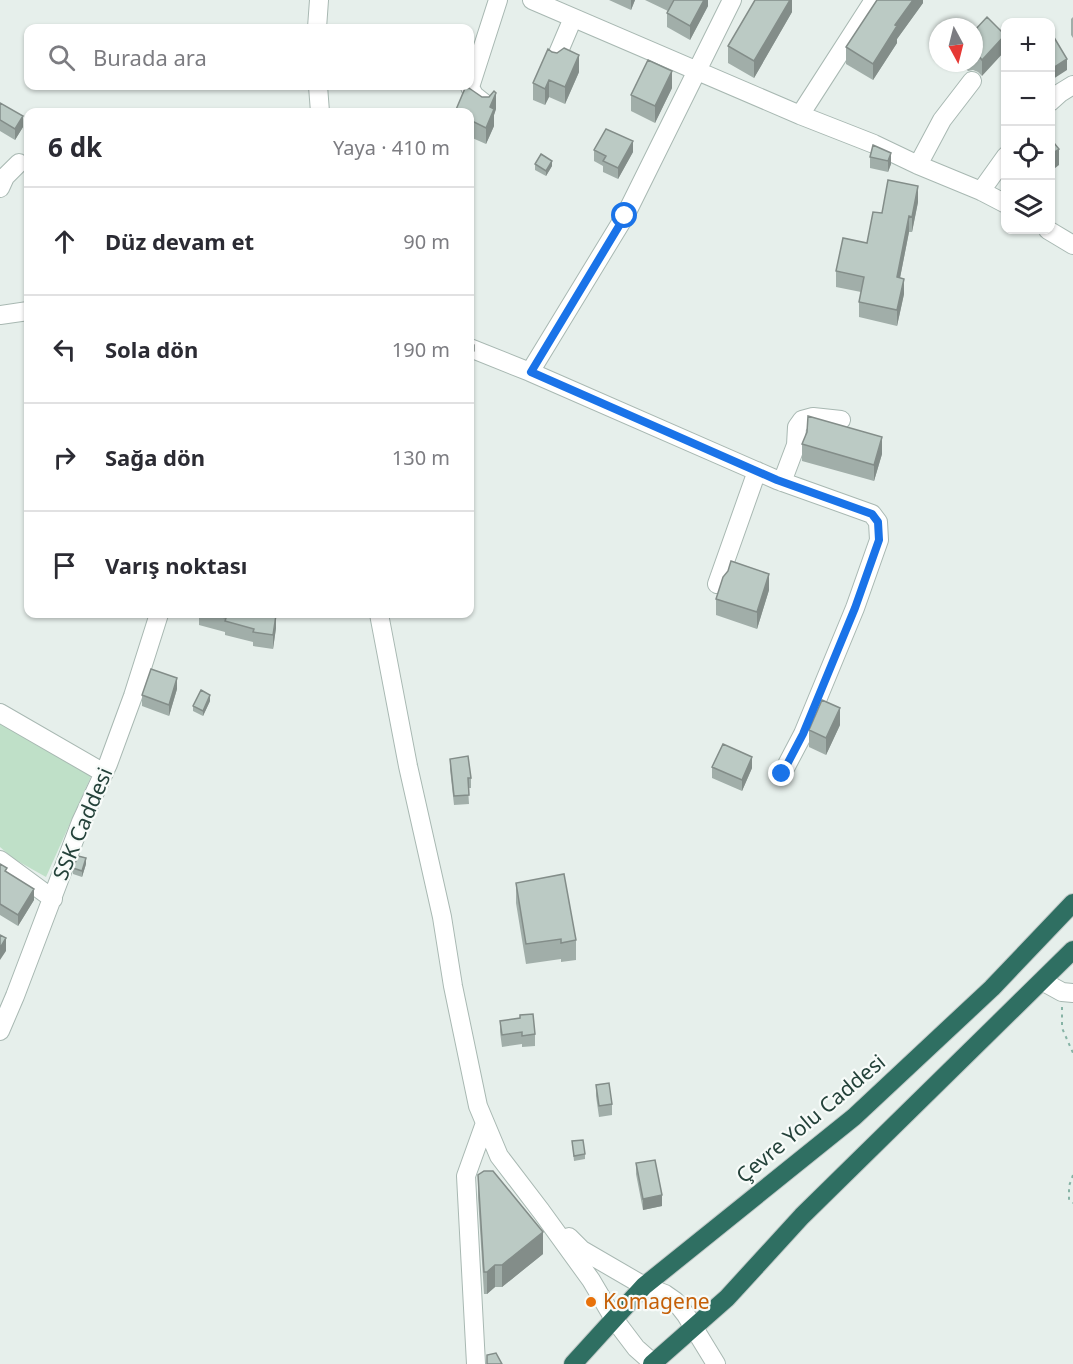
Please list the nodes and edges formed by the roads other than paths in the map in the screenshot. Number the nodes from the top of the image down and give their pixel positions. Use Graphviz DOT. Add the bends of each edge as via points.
graph roads {
  1 [pos="319,0"];
  2 [pos="498,0"];
  3 [pos="532,0"];
  4 [pos="732,0"];
  5 [pos="874,0"];
  6 [pos="573,18"];
  7 [pos="316,24"];
  8 [pos="556,58"];
  9 [pos="696,71"];
  10 [pos="474,75"];
  11 [pos="972,81"];
  12 [pos="1073,84"];
  13 [pos="318,90"];
  14 [pos="472,90"];
  15 [pos="1055,98"];
  16 [pos="484,103"];
  17 [pos="320,108"];
  18 [pos="800,115"];
  19 [pos="1001,162"];
  20 [pos="19,163"];
  21 [pos="918,165"];
  22 [pos="0,188"];
  23 [pos="981,191"];
  24 [pos="1001,202"];
  25 [pos="1055,234"];
  26 [pos="1073,245"];
  27 [pos="24,312"];
  28 [pos="0,315"];
  29 [pos="474,350"];
  30 [pos="531,372"];
  31 [pos="841,420"];
  32 [pos="757,471"];
  33 [pos="782,482"];
  34 [pos="717,584"];
  35 [pos="158,618"];
  36 [pos="380,618"];
  37 [pos="0,713"];
  38 [pos="104,773"];
  39 [pos="782,774"];
  40 [pos="0,860"];
  41 [pos="52,900"];
  42 [pos="1073,903"];
  43 [pos="1073,950"];
  44 [pos="1042,981"];
  45 [pos="8,992"];
  46 [pos="1068,992"];
  47 [pos="0,1030"];
  48 [pos="485,1123"];
  49 [pos="542,1211"];
  50 [pos="644,1286"];
  51 [pos="614,1319"];
  52 [pos="693,1328"];
  53 [pos="476,1364"];
  54 [pos="573,1364"];
  55 [pos="653,1364"];
  56 [pos="716,1364"];
  1 -- 7 [label="street"];
  2 -- 10 [label="street"];
  3 -- 6 [label="street"];
  4 -- 9 [label="street"];
  5 -- 18 [label="street"];
  6 -- 8 [label="street"];
  6 -- 9 [label="street"];
  9 -- 18 [label="street"];
  9 -- 30 [label="street" via="625,216"];
  11 -- 21 [label="street" via="942,120"];
  12 -- 15 [label="street"];
  13 -- 17 [label="street"];
  14 -- 16 [label="street"];
  18 -- 21 [label="street"];
  19 -- 23 [label="street"];
  20 -- 22 [label="street"];
  21 -- 23 [label="street"];
  23 -- 24 [label="street"];
  25 -- 26 [label="street"];
  27 -- 28 [label="street"];
  29 -- 30 [label="street"];
  30 -- 32 [label="street"];
  31 -- 33 [label="street" via="802,420"];
  32 -- 33 [label="street"];
  32 -- 34 [label="street"];
  33 -- 39 [label="street" via="872,514 878,522 879,540 803,734"];
  35 -- 38 [label="street, SSK Caddesi"];
  36 -- 48 [label="street" via="478,1106"];
  37 -- 38 [label="street"];
  38 -- 41 [label="street, SSK Caddesi"];
  40 -- 41 [label="street"];
  41 -- 45 [label="street, SSK Caddesi"];
  42 -- 50 [label="highway, Çevre Yolu Caddesi" via="992,988 854,1117"];
  43 -- 44 [label="highway"];
  44 -- 46 [label="street"];
  44 -- 52 [label="highway"];
  45 -- 47 [label="street, SSK Caddesi"];
  48 -- 49 [label="street" via="500,1156"];
  48 -- 53 [label="street" via="466,1176"];
  49 -- 50 [label="street" via="582,1250"];
  49 -- 51 [label="street"];
  50 -- 51 [label="highway, Çevre Yolu Caddesi"];
  50 -- 52 [label="street" via="675,1301"];
  51 -- 54 [label="highway, Çevre Yolu Caddesi"];
  51 -- 55 [label="street"];
  52 -- 55 [label="highway"];
  52 -- 56 [label="street"];
}
